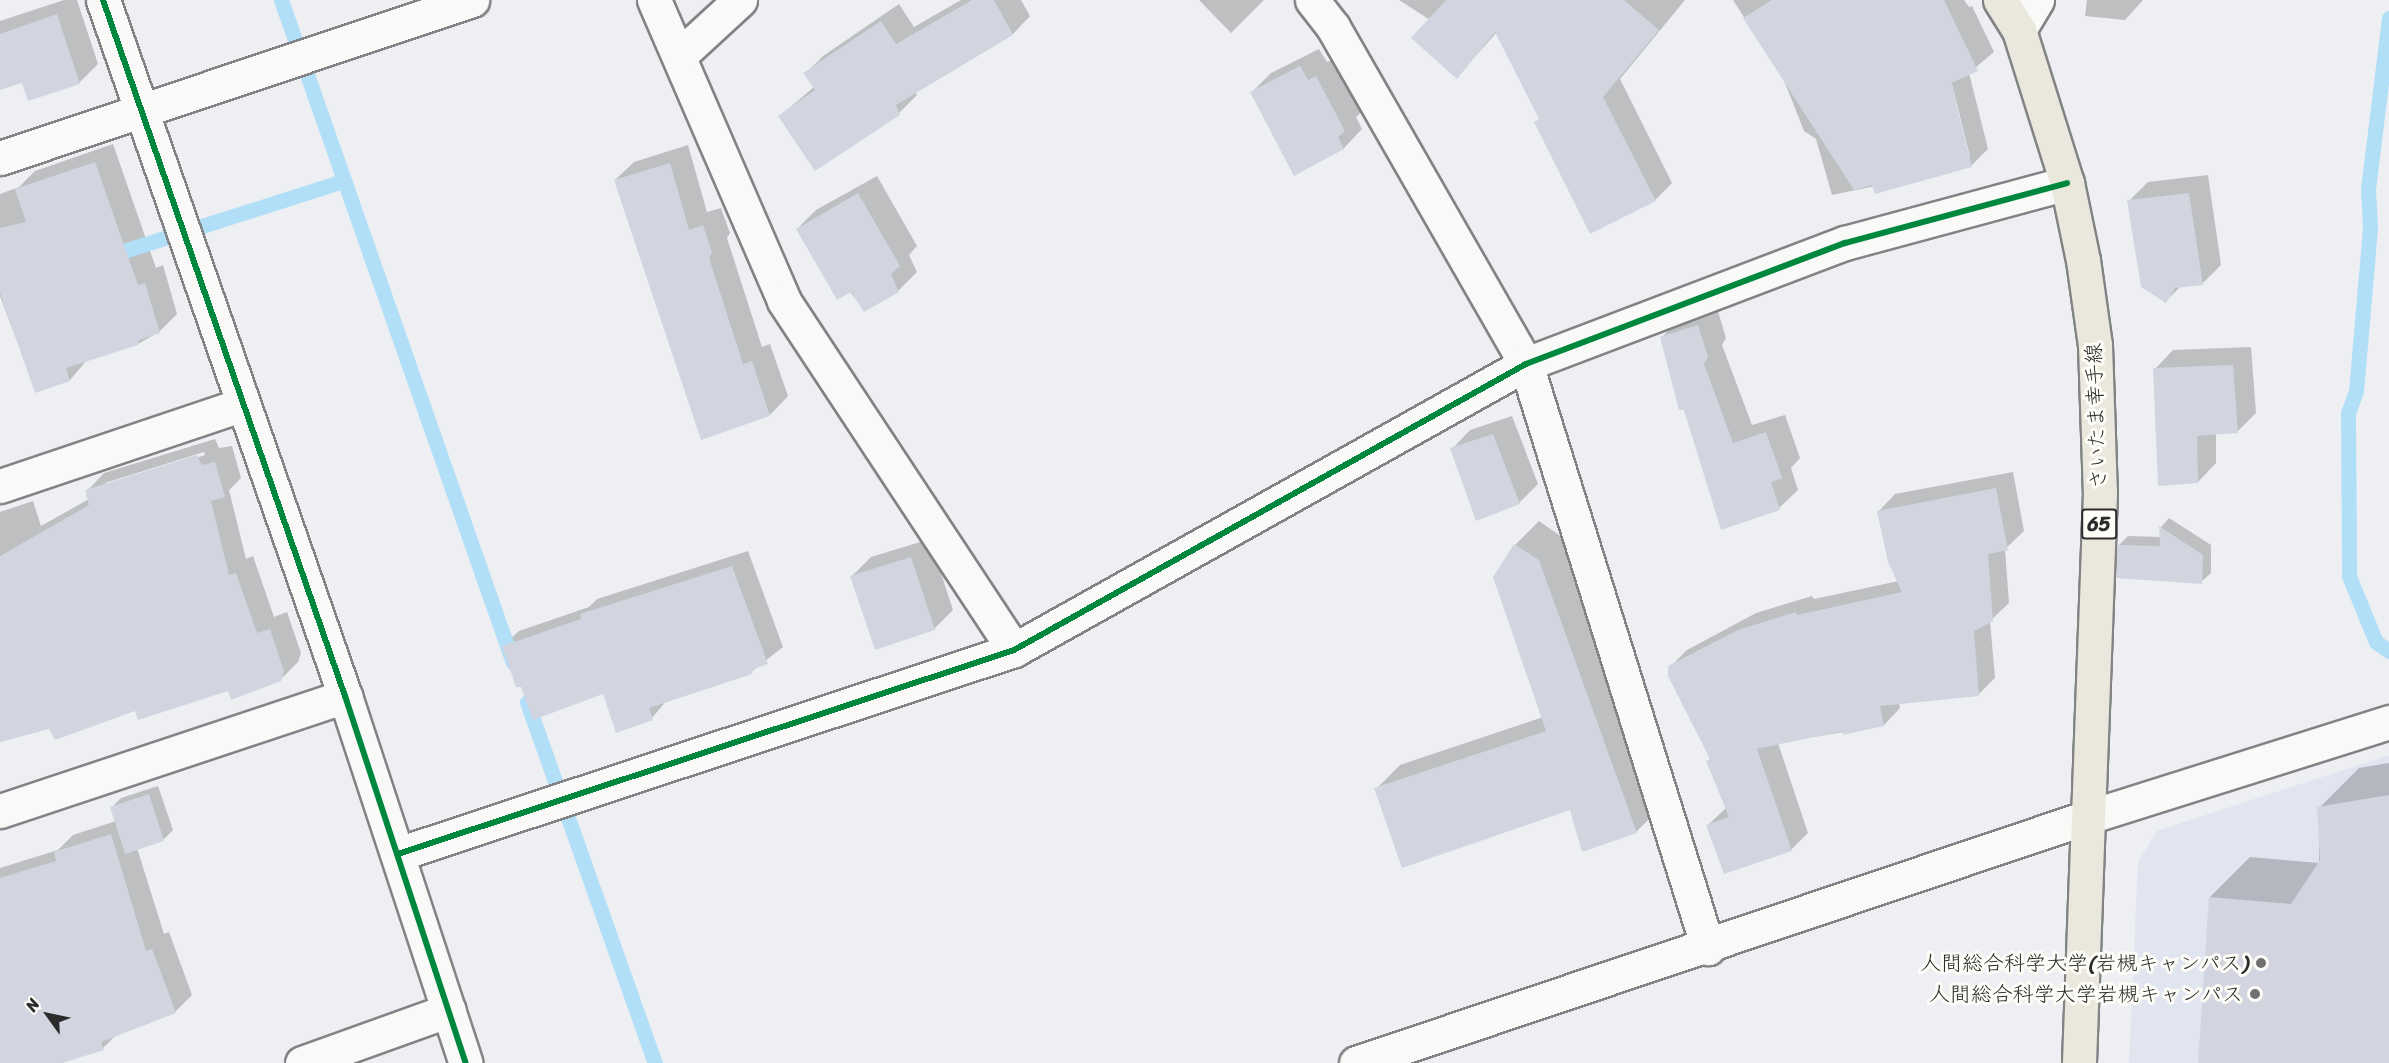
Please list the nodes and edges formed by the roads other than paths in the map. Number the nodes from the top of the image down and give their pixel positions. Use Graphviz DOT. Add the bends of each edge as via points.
graph roads {
  1 [pos="103,0"];
  2 [pos="472,0"];
  3 [pos="654,0"];
  4 [pos="740,0"];
  5 [pos="1312,0"];
  6 [pos="2000,0"];
  7 [pos="2037,0"];
  8 [pos="2019,30"];
  9 [pos="679,56"];
  10 [pos="140,109"];
  11 [pos="0,158"];
  12 [pos="2067,183"];
  13 [pos="1526,364"];
  14 [pos="243,404"];
  15 [pos="0,486"];
  16 [pos="1014,650"];
  17 [pos="345,696"];
  18 [pos="2389,722"];
  19 [pos="0,811"];
  20 [pos="2088,817"];
  21 [pos="398,854"];
  22 [pos="1708,948"];
  23 [pos="449,1011"];
  24 [pos="302,1063"];
  25 [pos="466,1063"];
  26 [pos="1356,1063"];
  27 [pos="2079,1063"];
  1 -- 10 [label="street"];
  2 -- 10 [label="street"];
  3 -- 9 [label="street"];
  4 -- 9 [label="street"];
  5 -- 13 [label="street" via="1333,27"];
  6 -- 8 [label="main road, さいたま幸手線 / 65"];
  7 -- 8 [label="street"];
  8 -- 12 [label="main road, さいたま幸手線 / 65"];
  9 -- 16 [label="street" via="784,301"];
  10 -- 11 [label="street"];
  10 -- 14 [label="street"];
  12 -- 13 [label="street" via="1845,243"];
  12 -- 20 [label="main road, さいたま幸手線 / 65" via="2087,292 2099,422"];
  13 -- 16 [label="street"];
  13 -- 22 [label="street"];
  14 -- 15 [label="street"];
  14 -- 17 [label="street"];
  16 -- 21 [label="street"];
  17 -- 19 [label="street"];
  17 -- 21 [label="street"];
  18 -- 20 [label="street"];
  20 -- 22 [label="street"];
  20 -- 27 [label="main road, さいたま幸手線 / 65"];
  21 -- 23 [label="street"];
  22 -- 26 [label="street"];
  23 -- 24 [label="street"];
  23 -- 25 [label="street"];
}
